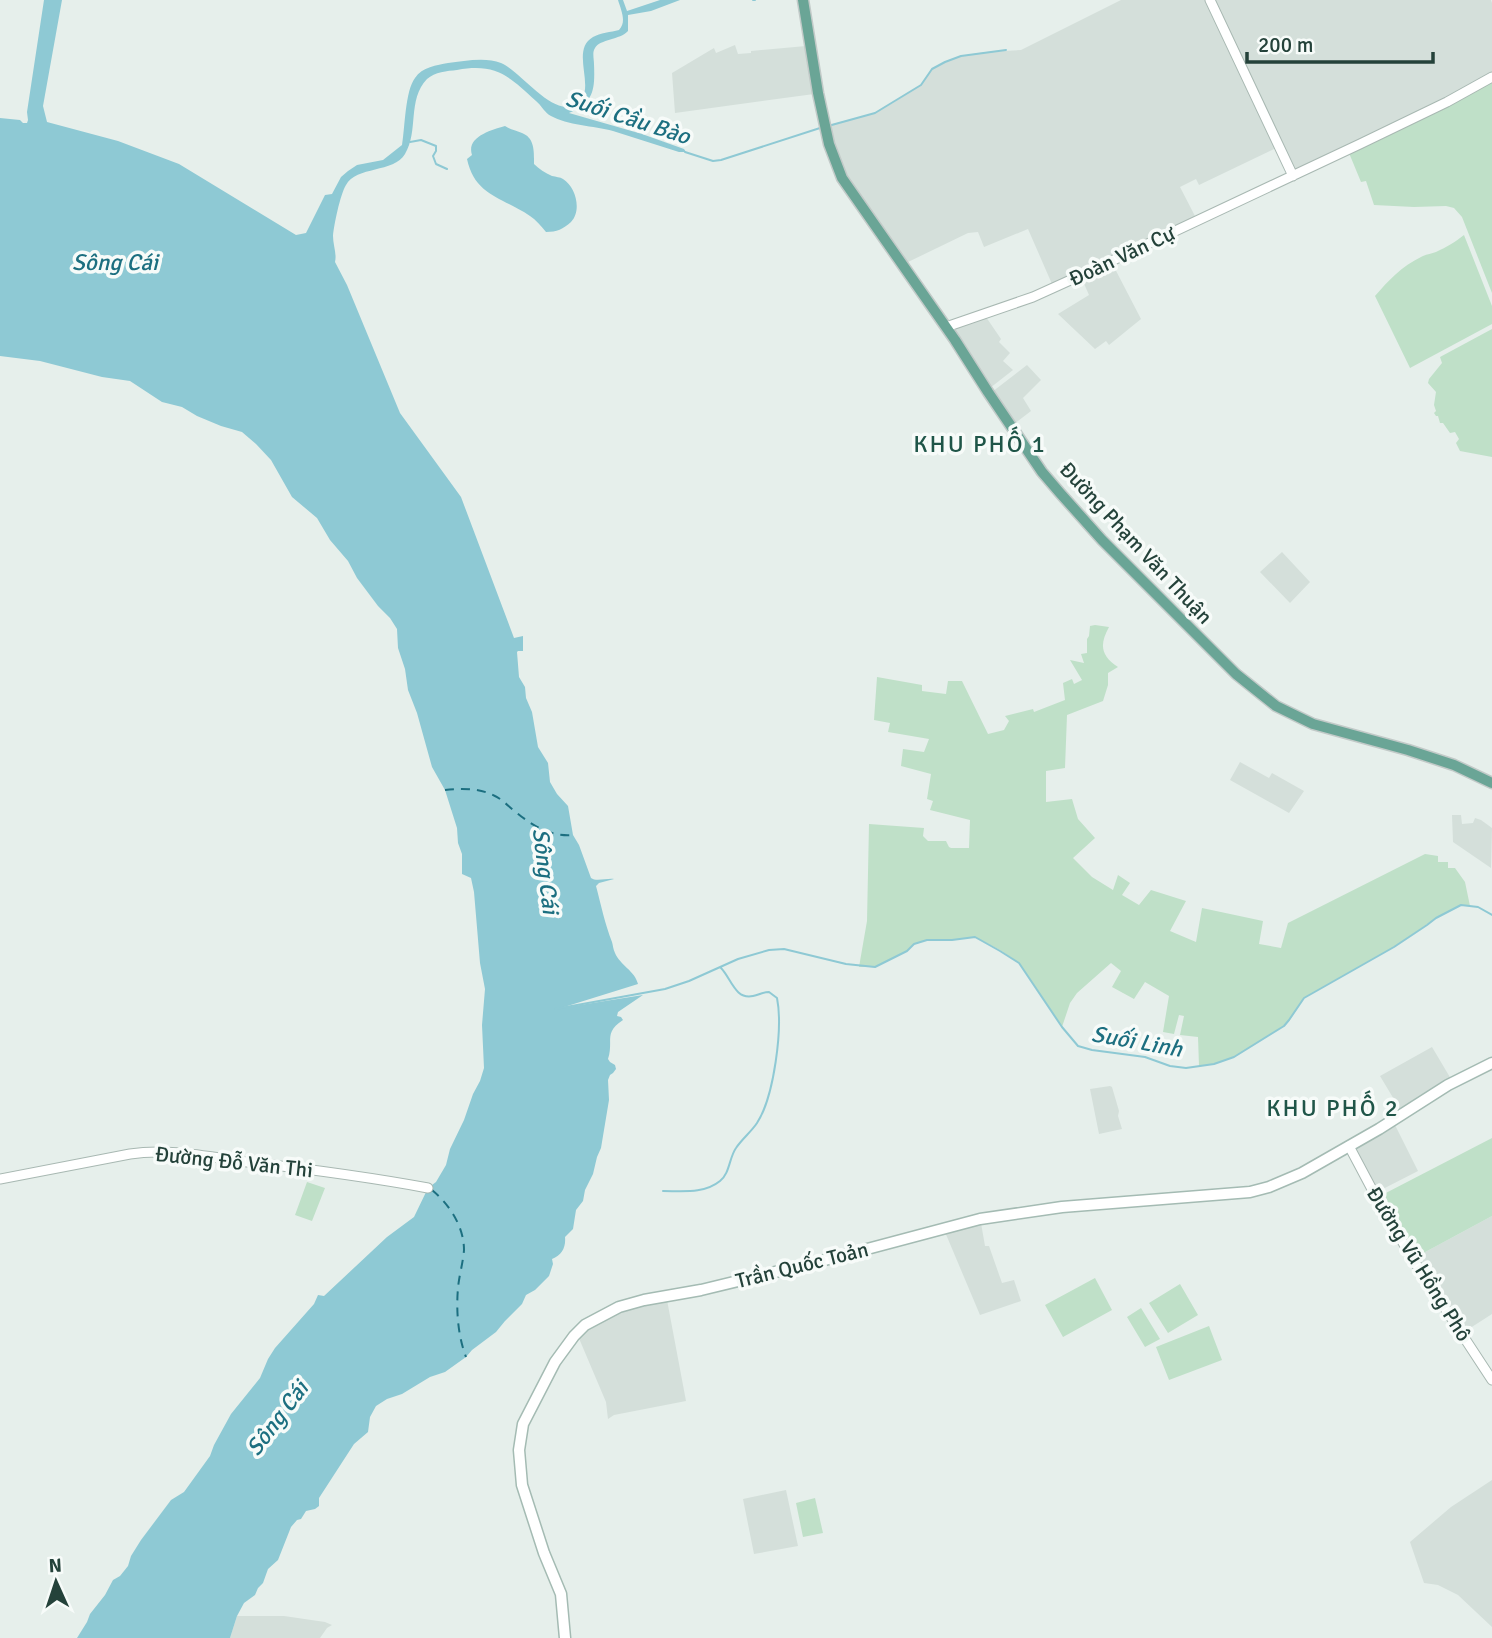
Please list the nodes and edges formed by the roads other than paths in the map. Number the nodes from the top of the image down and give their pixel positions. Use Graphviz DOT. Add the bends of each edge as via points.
graph roads {
  1 [pos="803,0"];
  2 [pos="1210,0"];
  3 [pos="1492,77"];
  4 [pos="1293,176"];
  5 [pos="946,327"];
  6 [pos="1492,783"];
  7 [pos="1492,1063"];
  8 [pos="1349,1146"];
  9 [pos="0,1179"];
  10 [pos="428,1188"];
  11 [pos="1492,1380"];
  12 [pos="565,1638"];
  1 -- 5 [label="main road, Đường Phạm Văn Thuận" via="835,162"];
  2 -- 4 [label="street"];
  3 -- 4 [label="street, Đoàn Văn Cự"];
  4 -- 5 [label="street, Đoàn Văn Cự" via="1033,297"];
  5 -- 6 [label="main road, Đường Phạm Văn Thuận" via="1042,472 1102,540 1236,674 1276,706 1313,724 1454,765"];
  7 -- 8 [label="main road, Trần Quốc Toản"];
  8 -- 11 [label="street, Đường Vũ Hồng Phô" via="1412,1258"];
  8 -- 12 [label="main road, Trần Quốc Toản" via="1302,1173 1250,1192 1062,1207 980,1219 811,1264 619,1307 593,1320 555,1362 523,1424 519,1450 522,1485 561,1594"];
  9 -- 10 [label="street, Đường Đỗ Văn Thi" via="148,1153 223,1158"];
}
